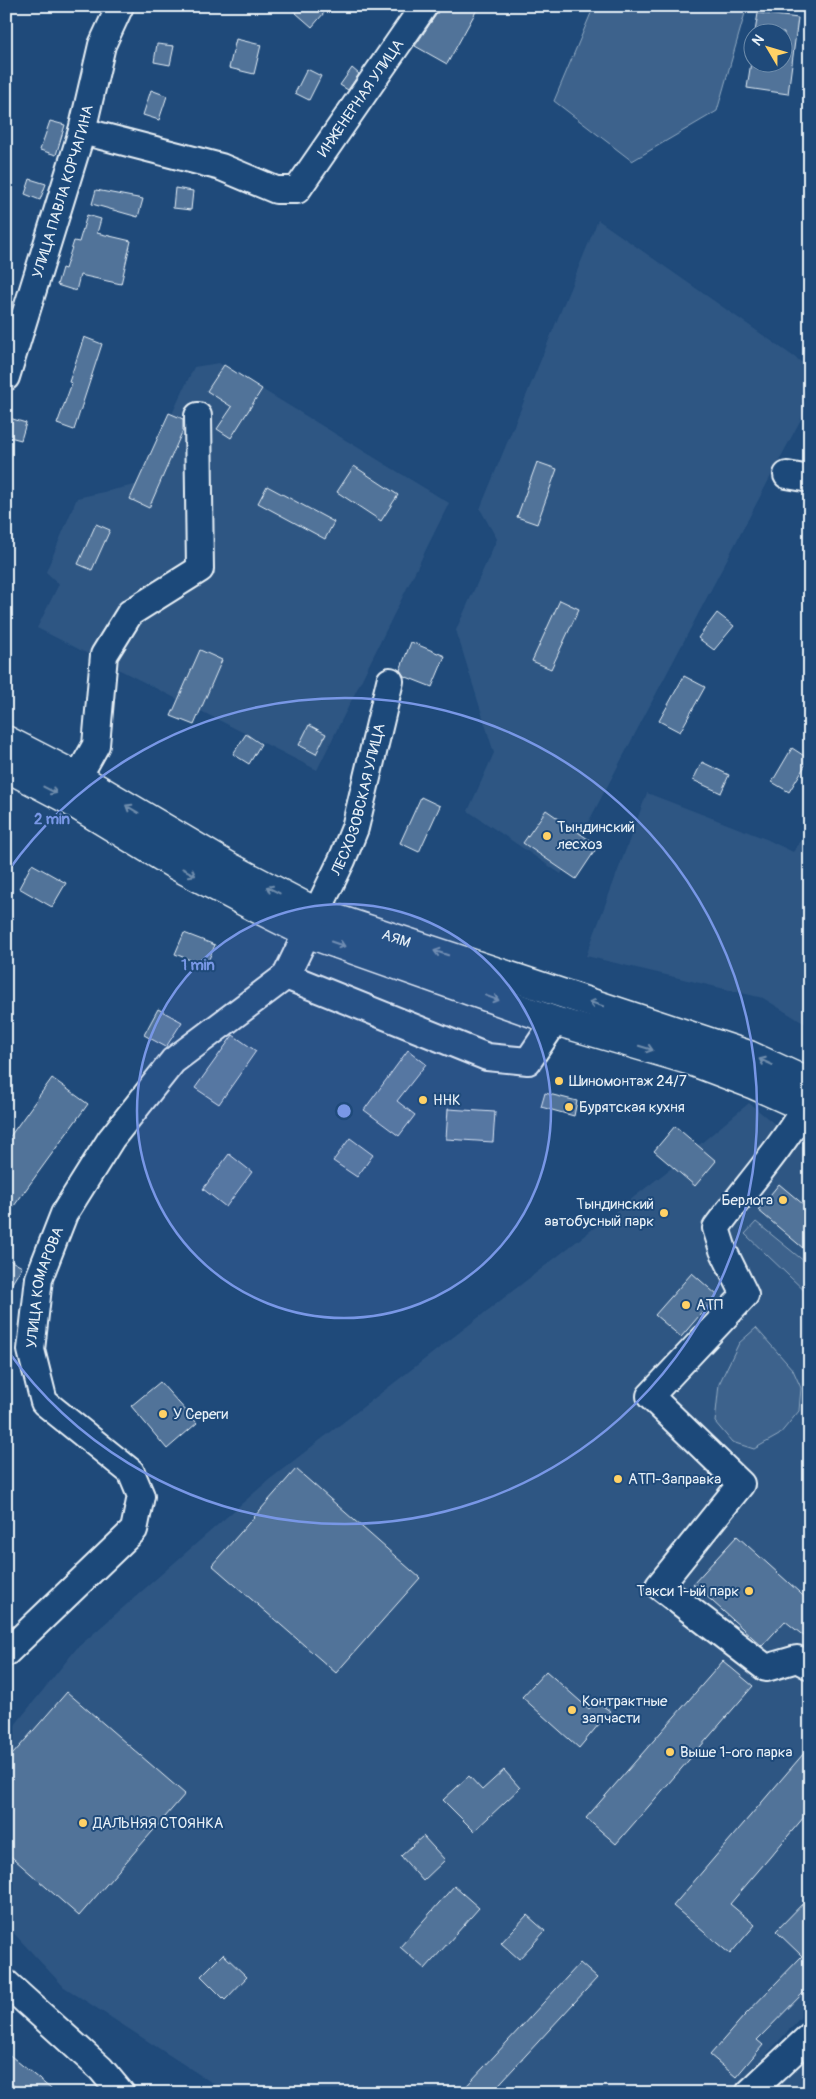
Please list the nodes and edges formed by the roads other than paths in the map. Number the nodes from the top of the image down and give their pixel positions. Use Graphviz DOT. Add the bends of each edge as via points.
graph roads {
  1 [pos="120,6"];
  2 [pos="424,6"];
  3 [pos="82,131"];
  4 [pos="6,377"];
  5 [pos="198,416"];
  6 [pos="390,681"];
  7 [pos="6,740"];
  8 [pos="6,767"];
  9 [pos="78,777"];
  10 [pos="311,922"];
  11 [pos="286,976"];
  12 [pos="554,1021"];
  13 [pos="808,1100"];
  14 [pos="6,1653"];
  15 [pos="810,1666"];
  16 [pos="9,1990"];
  17 [pos="810,2036"];
  18 [pos="121,2093"];
  19 [pos="749,2093"];
  1 -- 3 [label="street, УЛИЦА ПАВЛА КОРЧАГИНА" via="102,45"];
  2 -- 3 [label="street, ИНЖЕНЕРНАЯ УЛИЦА" via="297,190 276,190 221,167"];
  3 -- 4 [label="street, УЛИЦА ПАВЛА КОРЧАГИНА"];
  5 -- 9 [label="street" via="200,569 130,613 104,655 96,745"];
  6 -- 10 [label="street, ЛЕСХОЗОВСКАЯ УЛИЦА" via="355,828"];
  7 -- 9 [label="highway, АЯМ"];
  8 -- 10 [label="highway, АЯМ, one-way" via="184,869"];
  10 -- 9 [label="highway, АЯМ, one-way" via="232,868"];
  10 -- 11 [label="street, ЛЕСХОЗОВСКАЯ УЛИЦА"];
  10 -- 12 [label="highway, АЯМ, one-way"];
  13 -- 10 [label="highway, АЯМ, one-way" via="748,1055"];
  11 -- 12 [label="street" via="487,1057 528,1061"];
  11 -- 14 [label="street, УЛИЦА КОМАРОВА" via="173,1061 111,1139 64,1214 39,1278 31,1350 44,1402 131,1472 142,1496 134,1530"];
  12 -- 13 [label="highway, АЯМ, one-way" via="688,1060"];
  13 -- 15 [label="street" via="790,1133 716,1228 745,1295 650,1396 741,1484 659,1586 766,1668 797,1659"];
  16 -- 18 [label="street" via="101,2069"];
  17 -- 19 [label="street"];
}
